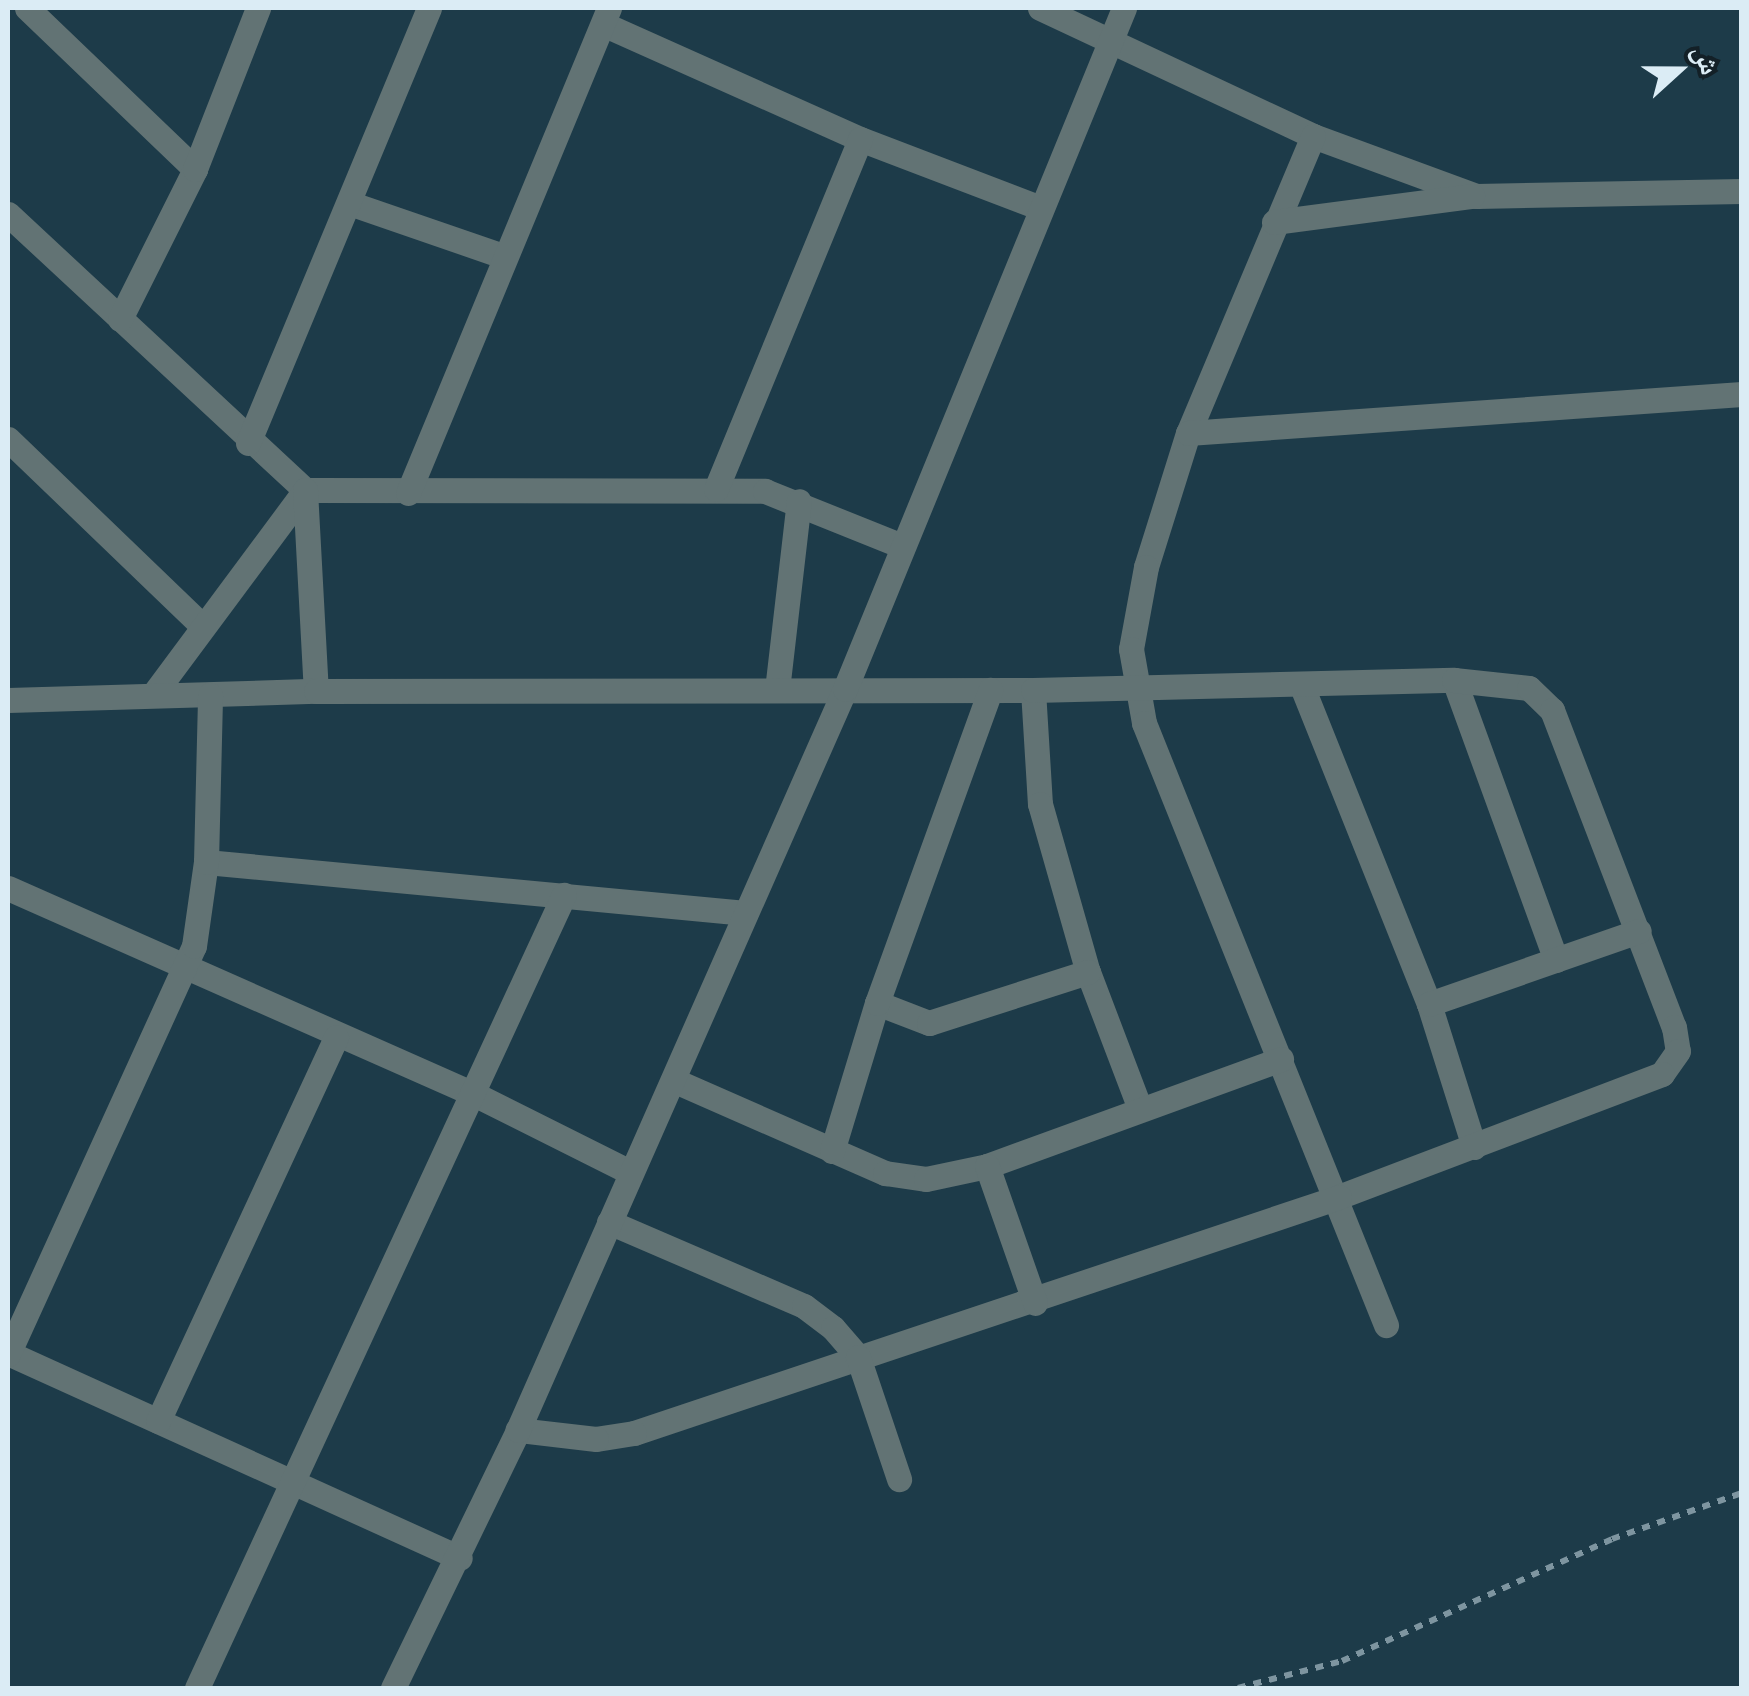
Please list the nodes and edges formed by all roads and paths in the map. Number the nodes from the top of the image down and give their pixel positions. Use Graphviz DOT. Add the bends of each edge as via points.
graph roads {
  1 [pos="27,8"];
  2 [pos="258,8"];
  3 [pos="429,8"];
  4 [pos="1040,8"];
  5 [pos="1124,8"];
  6 [pos="606,16"];
  7 [pos="1112,37"];
  8 [pos="1312,136"];
  9 [pos="860,139"];
  10 [pos="195,169"];
  11 [pos="1742,191"];
  12 [pos="1476,196"];
  13 [pos="352,204"];
  14 [pos="1038,207"];
  15 [pos="8,214"];
  16 [pos="1274,222"];
  17 [pos="503,256"];
  18 [pos="120,319"];
  19 [pos="1742,394"];
  20 [pos="1188,434"];
  21 [pos="8,440"];
  22 [pos="248,442"];
  23 [pos="716,489"];
  24 [pos="305,490"];
  25 [pos="408,493"];
  26 [pos="799,500"];
  27 [pos="902,546"];
  28 [pos="202,626"];
  29 [pos="1454,680"];
  30 [pos="1301,684"];
  31 [pos="1136,686"];
  32 [pos="844,689"];
  33 [pos="316,690"];
  34 [pos="777,690"];
  35 [pos="990,690"];
  36 [pos="1033,690"];
  37 [pos="154,695"];
  38 [pos="210,695"];
  39 [pos="8,700"];
  40 [pos="206,862"];
  41 [pos="8,888"];
  42 [pos="564,895"];
  43 [pos="746,913"];
  44 [pos="1639,931"];
  45 [pos="1556,960"];
  46 [pos="187,969"];
  47 [pos="1088,972"];
  48 [pos="876,1003"];
  49 [pos="1430,1004"];
  50 [pos="336,1037"];
  51 [pos="1280,1059"];
  52 [pos="673,1080"];
  53 [pos="476,1095"];
  54 [pos="1140,1109"];
  55 [pos="1474,1147"];
  56 [pos="832,1150"];
  57 [pos="987,1166"];
  58 [pos="630,1172"];
  59 [pos="1339,1197"];
  60 [pos="609,1222"];
  61 [pos="1035,1302"];
  62 [pos="1386,1325"];
  63 [pos="8,1354"];
  64 [pos="858,1357"];
  65 [pos="158,1420"];
  66 [pos="518,1430"];
  67 [pos="899,1479"];
  68 [pos="288,1484"];
  69 [pos="1742,1494"];
  70 [pos="460,1558"];
  71 [pos="197,1688"];
  72 [pos="393,1688"];
  73 [pos="1238,1688"];
  1 -- 10 [label="street"];
  2 -- 10 [label="street"];
  3 -- 13 [label="street"];
  4 -- 7 [label="street"];
  5 -- 7 [label="street"];
  6 -- 9 [label="street"];
  6 -- 17 [label="street"];
  7 -- 8 [label="street"];
  7 -- 14 [label="street"];
  8 -- 12 [label="street"];
  8 -- 16 [label="street"];
  9 -- 14 [label="street"];
  9 -- 23 [label="street"];
  10 -- 18 [label="street"];
  11 -- 12 [label="street"];
  12 -- 16 [label="street"];
  13 -- 17 [label="street"];
  13 -- 22 [label="street"];
  14 -- 27 [label="street"];
  15 -- 18 [label="street"];
  16 -- 20 [label="street"];
  17 -- 25 [label="street"];
  18 -- 22 [label="street"];
  19 -- 20 [label="street"];
  20 -- 31 [label="street" via="1134,614"];
  21 -- 28 [label="street"];
  22 -- 24 [label="street"];
  23 -- 25 [label="street"];
  23 -- 26 [label="street"];
  24 -- 25 [label="street"];
  24 -- 28 [label="street"];
  24 -- 33 [label="street"];
  26 -- 27 [label="street"];
  26 -- 34 [label="street"];
  27 -- 32 [label="street"];
  28 -- 37 [label="street"];
  29 -- 30 [label="street"];
  29 -- 44 [label="street" via="1529,688 1552,710"];
  29 -- 45 [label="street"];
  30 -- 31 [label="street"];
  30 -- 49 [label="street"];
  31 -- 36 [label="street"];
  31 -- 51 [label="street" via="1144,722"];
  32 -- 34 [label="street"];
  32 -- 35 [label="street"];
  32 -- 43 [label="street"];
  33 -- 34 [label="street"];
  33 -- 38 [label="street"];
  35 -- 36 [label="street"];
  35 -- 48 [label="street"];
  36 -- 47 [label="street" via="1040,804"];
  37 -- 38 [label="street"];
  37 -- 39 [label="street"];
  38 -- 40 [label="street"];
  40 -- 42 [label="street"];
  40 -- 46 [label="street"];
  41 -- 46 [label="street"];
  42 -- 43 [label="street"];
  42 -- 53 [label="street"];
  43 -- 52 [label="street"];
  44 -- 45 [label="street"];
  44 -- 55 [label="street" via="1674,1027 1674,1066"];
  45 -- 49 [label="street"];
  46 -- 50 [label="street"];
  46 -- 63 [label="street"];
  47 -- 48 [label="street" via="929,1023"];
  47 -- 54 [label="street"];
  48 -- 56 [label="street"];
  49 -- 55 [label="street"];
  50 -- 53 [label="street"];
  50 -- 65 [label="street"];
  51 -- 54 [label="street"];
  51 -- 59 [label="street"];
  52 -- 56 [label="street"];
  52 -- 58 [label="street"];
  53 -- 58 [label="street"];
  53 -- 68 [label="street"];
  54 -- 57 [label="street"];
  55 -- 59 [label="street"];
  56 -- 57 [label="street" via="909,1179"];
  57 -- 61 [label="street"];
  58 -- 60 [label="street"];
  59 -- 61 [label="street"];
  59 -- 62 [label="street"];
  60 -- 64 [label="street" via="804,1306"];
  60 -- 66 [label="street"];
  61 -- 64 [label="street"];
  63 -- 65 [label="street"];
  64 -- 66 [label="street" via="634,1433 596,1438"];
  64 -- 67 [label="street"];
  65 -- 68 [label="street"];
  66 -- 70 [label="street"];
  68 -- 70 [label="street"];
  68 -- 71 [label="street"];
  69 -- 73 [label="path" via="1612,1539 1342,1661"];
  70 -- 72 [label="street"];
}
